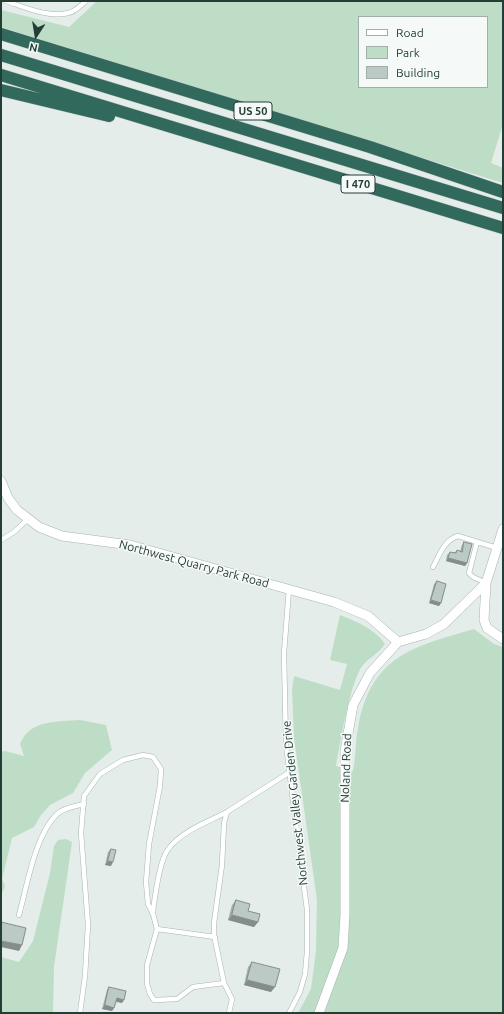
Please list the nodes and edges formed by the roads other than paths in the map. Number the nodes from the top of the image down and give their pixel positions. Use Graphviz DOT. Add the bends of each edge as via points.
graph roads {
  1 [pos="6,1"];
  2 [pos="86,1"];
  3 [pos="1,34"];
  4 [pos="1,56"];
  5 [pos="1,75"];
  6 [pos="1,90"];
  7 [pos="213,140"];
  8 [pos="503,192"];
  9 [pos="503,208"];
  10 [pos="503,228"];
  11 [pos="1,481"];
  12 [pos="28,519"];
  13 [pos="503,529"];
  14 [pos="1,540"];
  15 [pos="477,542"];
  16 [pos="497,548"];
  17 [pos="433,567"];
  18 [pos="486,583"];
  19 [pos="289,589"];
  20 [pos="503,639"];
  21 [pos="398,642"];
  22 [pos="290,772"];
  23 [pos="84,804"];
  24 [pos="227,812"];
  25 [pos="153,912"];
  26 [pos="19,915"];
  27 [pos="157,930"];
  28 [pos="215,937"];
  29 [pos="224,983"];
  30 [pos="80,1013"];
  31 [pos="229,1013"];
  32 [pos="289,1013"];
  33 [pos="319,1013"];
  1 -- 2 [label="lane" via="55,14 76,10"];
  3 -- 8 [label="highway, US 50" via="370,147"];
  4 -- 9 [label="highway, I 470"];
  5 -- 7 [label="highway, I 470"];
  6 -- 7 [label="highway"];
  7 -- 10 [label="highway, I 470"];
  11 -- 12 [label="street, Northwest Quarry Park Road" via="8,498"];
  12 -- 14 [label="lane"];
  12 -- 19 [label="street, Northwest Quarry Park Road" via="39,527 62,536 130,545"];
  13 -- 16 [label="street"];
  15 -- 16 [label="lane"];
  15 -- 17 [label="lane" via="453,537"];
  15 -- 18 [label="lane" via="469,573"];
  16 -- 18 [label="street"];
  18 -- 20 [label="street" via="484,620 488,628"];
  18 -- 21 [label="street" via="444,624 426,634"];
  19 -- 21 [label="street, Northwest Quarry Park Road" via="334,602 368,616"];
  19 -- 22 [label="lane, Northwest Valley Garden Drive" via="284,653 286,745"];
  21 -- 33 [label="street, Noland Road" via="360,688 348,727 345,751 343,948"];
  22 -- 24 [label="lane"];
  22 -- 32 [label="lane, Northwest Valley Garden Drive" via="307,910 307,952 300,992"];
  23 -- 25 [label="lane" via="84,796 100,774 124,760 143,755 153,758 162,769 149,844 146,882 148,904"];
  23 -- 26 [label="lane" via="58,812 50,822 39,845"];
  23 -- 30 [label="lane" via="81,833 88,925"];
  24 -- 25 [label="lane" via="182,836 168,850 155,893"];
  24 -- 28 [label="lane" via="214,923"];
  25 -- 27 [label="lane"];
  27 -- 28 [label="lane"];
  27 -- 29 [label="lane" via="147,965 147,984 154,1000 177,999 193,987"];
  28 -- 29 [label="lane"];
  29 -- 31 [label="lane" via="232,999"];
}
